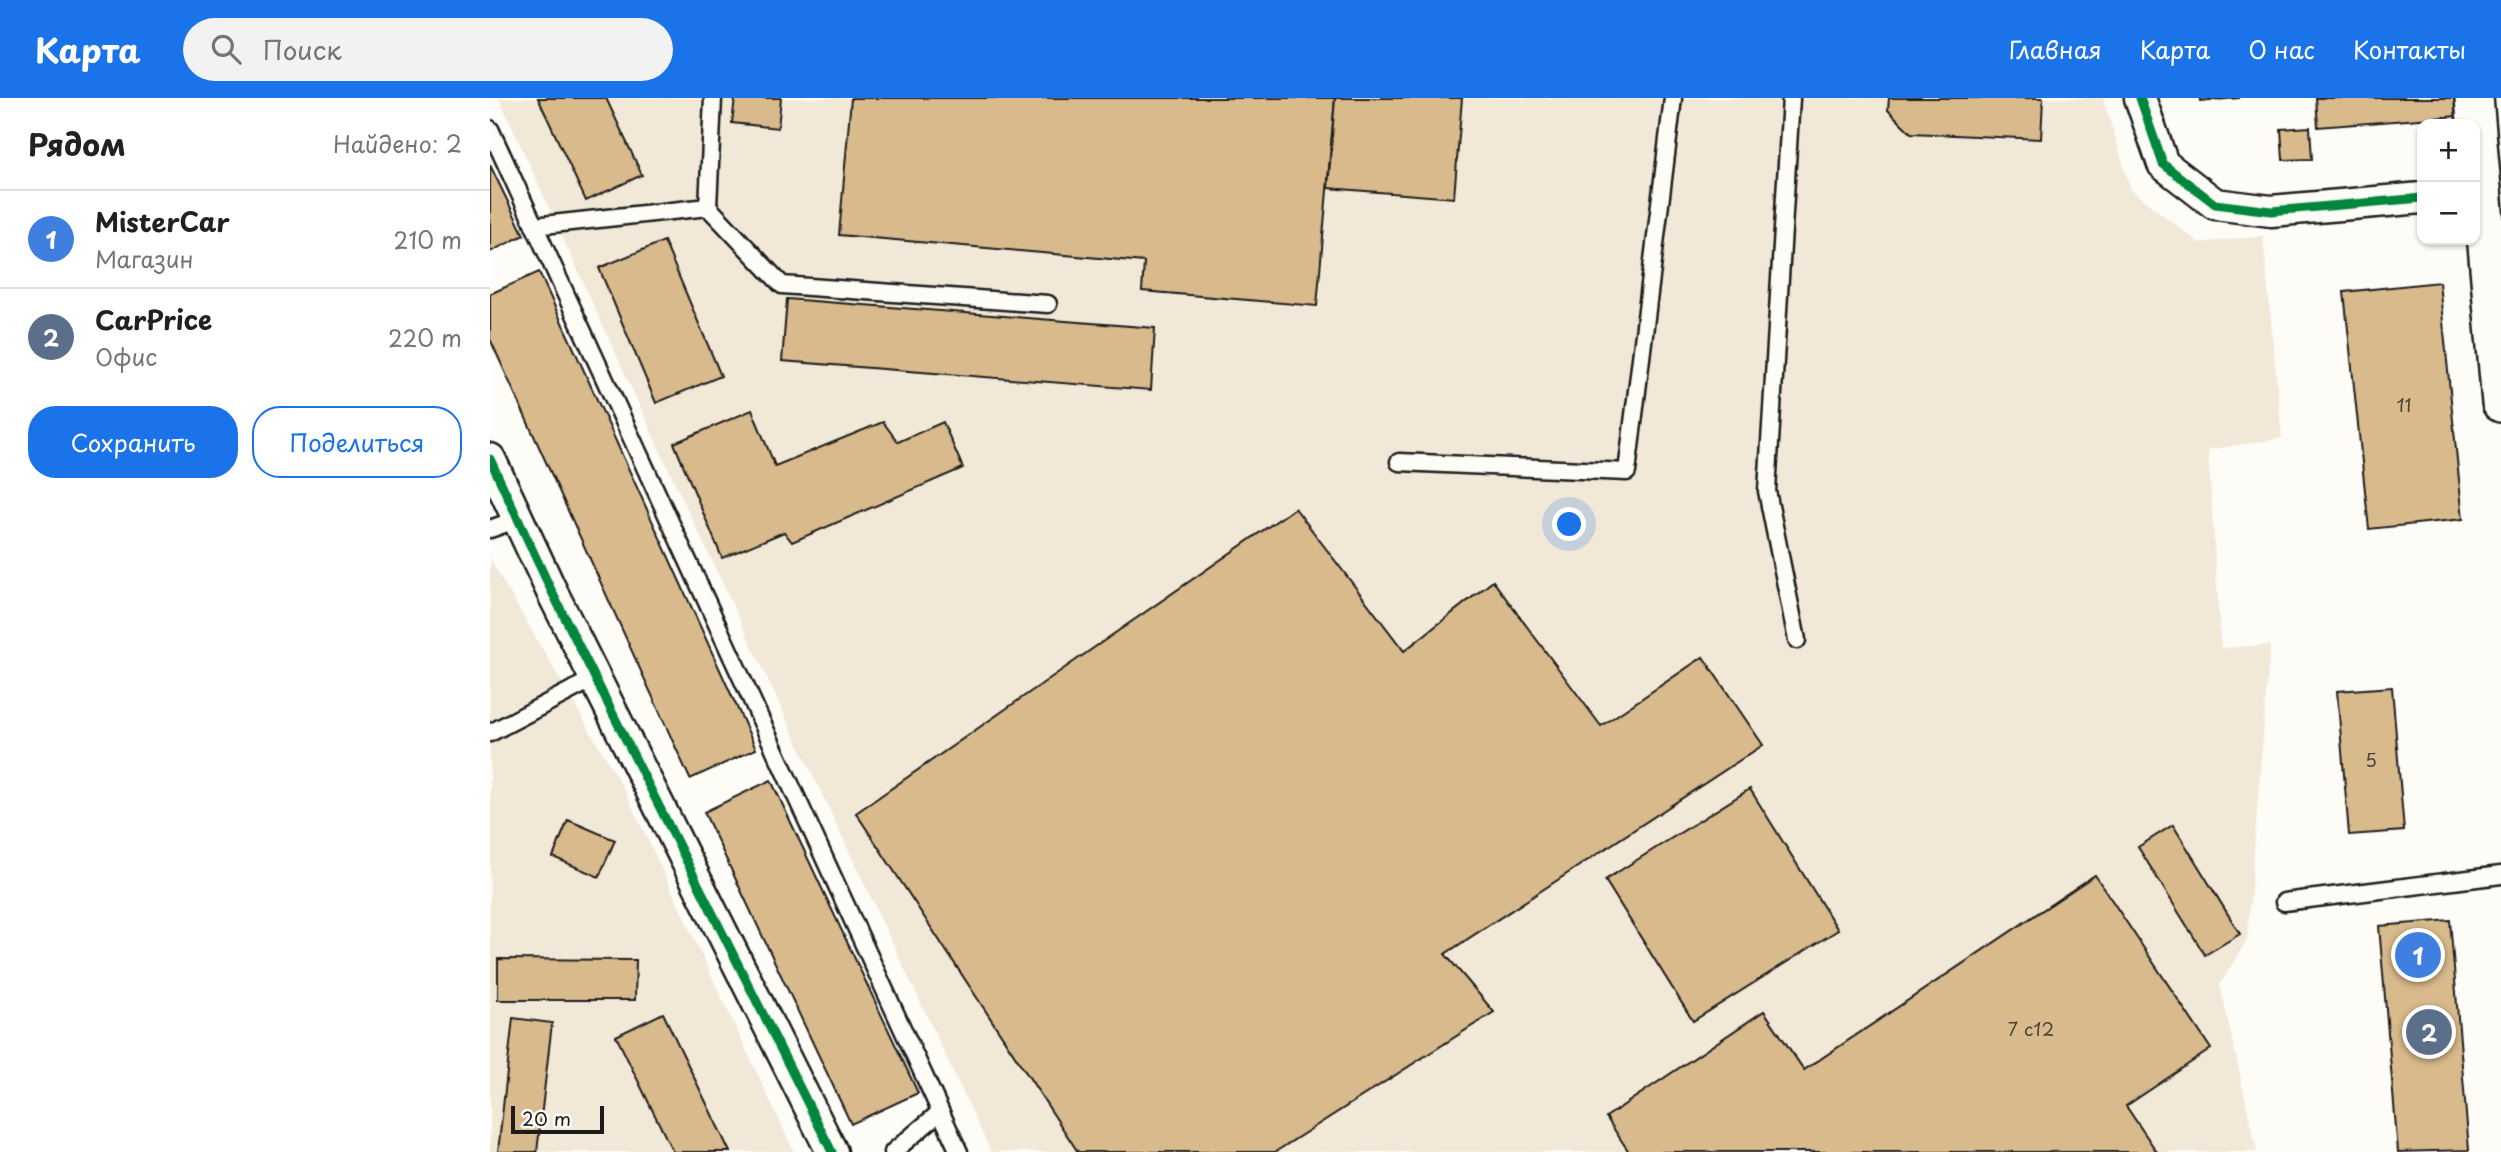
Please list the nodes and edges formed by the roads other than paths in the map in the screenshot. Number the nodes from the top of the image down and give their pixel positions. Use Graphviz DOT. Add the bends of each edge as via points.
graph roads {
  1 [pos="713,98"];
  2 [pos="1673,98"];
  3 [pos="1791,98"];
  4 [pos="2140,98"];
  5 [pos="2474,98"];
  6 [pos="490,129"];
  7 [pos="2478,182"];
  8 [pos="2417,198"];
  9 [pos="2480,204"];
  10 [pos="708,207"];
  11 [pos="534,226"];
  12 [pos="1048,304"];
  13 [pos="2501,403"];
  14 [pos="490,459"];
  15 [pos="1399,462"];
  16 [pos="518,519"];
  17 [pos="490,529"];
  18 [pos="1797,640"];
  19 [pos="595,678"];
  20 [pos="490,733"];
  21 [pos="2501,875"];
  22 [pos="2284,902"];
  23 [pos="939,1113"];
  24 [pos="831,1152"];
  25 [pos="893,1152"];
  26 [pos="958,1152"];
  1 -- 10 [label="lane"];
  2 -- 15 [label="lane" via="1627,472"];
  3 -- 18 [label="lane" via="1767,491"];
  4 -- 8 [label="street" via="2163,164 2215,204 2271,211"];
  5 -- 7 [label="street"];
  6 -- 11 [label="lane"];
  9 -- 13 [label="street"];
  10 -- 11 [label="lane"];
  10 -- 12 [label="lane" via="782,285"];
  11 -- 23 [label="lane"];
  14 -- 16 [label="street"];
  16 -- 17 [label="lane"];
  16 -- 19 [label="street"];
  19 -- 20 [label="lane"];
  19 -- 24 [label="street"];
  21 -- 22 [label="lane"];
  23 -- 25 [label="lane"];
  23 -- 26 [label="lane"];
}
